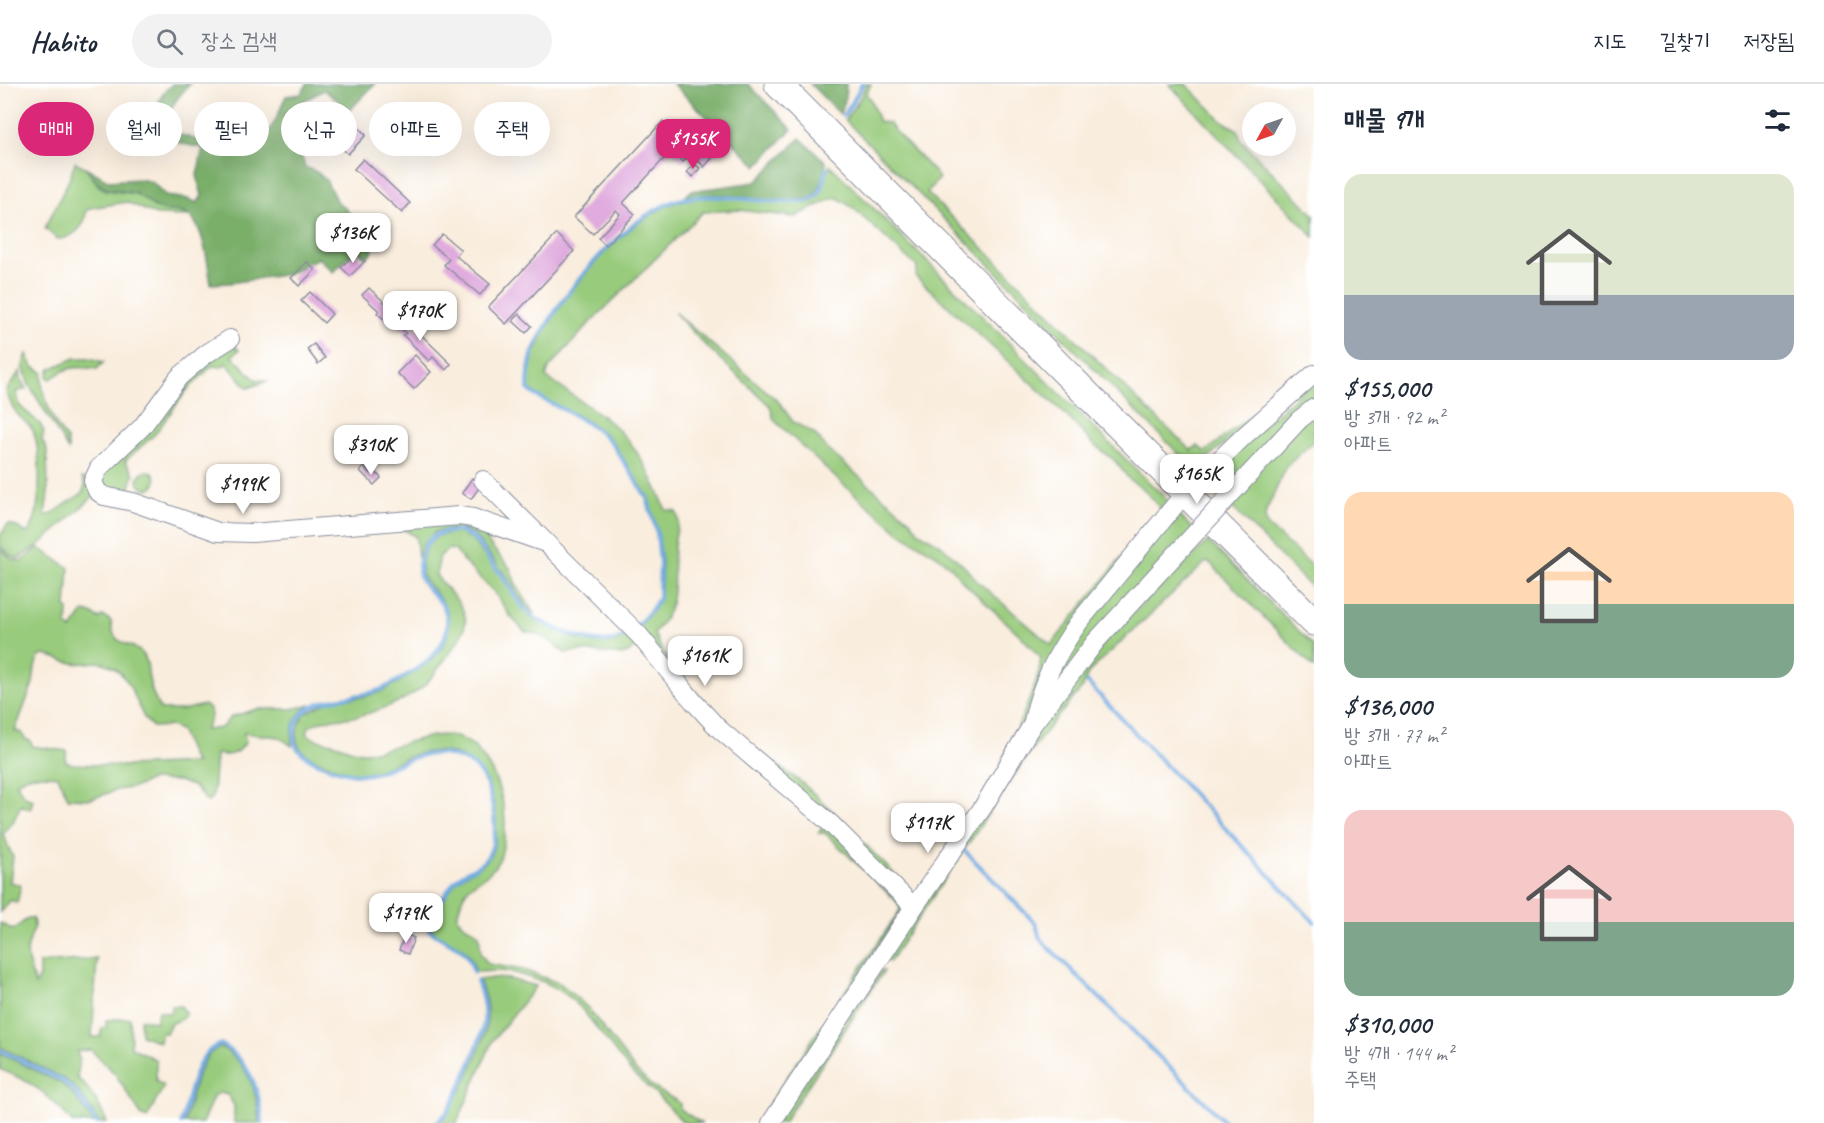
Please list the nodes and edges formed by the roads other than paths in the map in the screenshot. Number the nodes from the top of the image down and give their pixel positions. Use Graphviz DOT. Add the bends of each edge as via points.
graph roads {
  1 [pos="778,84"];
  2 [pos="230,339"];
  3 [pos="1314,374"];
  4 [pos="1314,408"];
  5 [pos="483,480"];
  6 [pos="1185,493"];
  7 [pos="546,543"];
  8 [pos="1314,622"];
  9 [pos="1032,725"];
  10 [pos="914,907"];
  11 [pos="771,1123"];
  1 -- 6 [label="highway"];
  2 -- 7 [label="street" via="179,377 142,428 99,468 93,481 98,491 218,532 252,533 459,516"];
  3 -- 6 [label="street"];
  4 -- 9 [label="street, bridge" via="1096,641"];
  5 -- 7 [label="street"];
  6 -- 8 [label="highway"];
  6 -- 9 [label="street" via="1065,642 1045,678"];
  7 -- 10 [label="street" via="639,635 718,728 831,824"];
  9 -- 10 [label="street" via="983,807"];
  10 -- 11 [label="street"];
}
